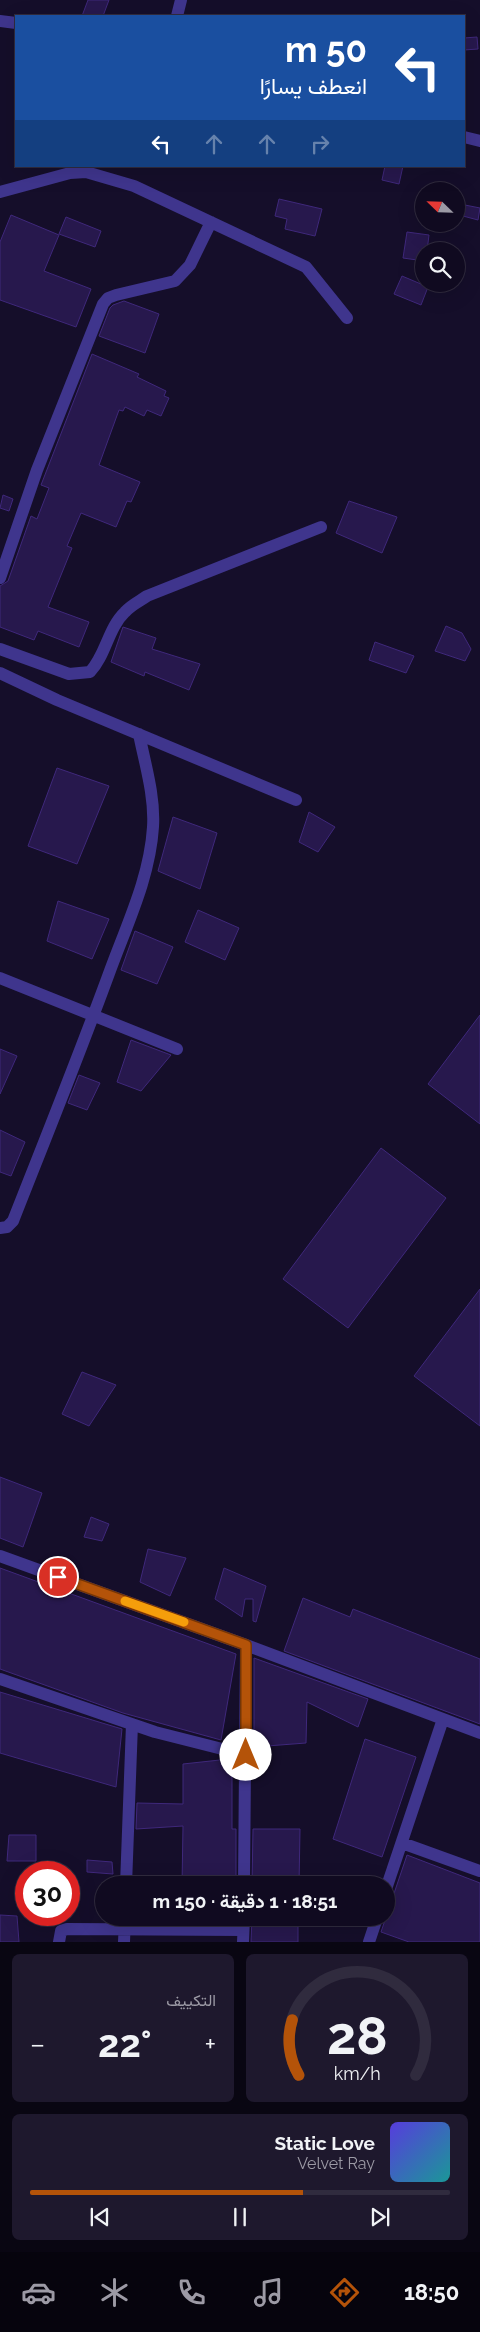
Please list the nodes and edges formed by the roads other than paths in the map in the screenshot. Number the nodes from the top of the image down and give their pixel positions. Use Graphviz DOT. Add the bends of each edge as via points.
graph roads {
  1 [pos="180,0"];
  2 [pos="178,15"];
  3 [pos="0,21"];
  4 [pos="15,23"];
  5 [pos="465,137"];
  6 [pos="480,141"];
  7 [pos="0,192"];
  8 [pos="211,222"];
  9 [pos="347,318"];
  10 [pos="321,527"];
  11 [pos="0,578"];
  12 [pos="0,649"];
  13 [pos="0,673"];
  14 [pos="139,734"];
  15 [pos="296,800"];
  16 [pos="0,978"];
  17 [pos="94,1015"];
  18 [pos="177,1049"];
  19 [pos="0,1228"];
  20 [pos="0,1556"];
  21 [pos="246,1645"];
  22 [pos="0,1679"];
  23 [pos="443,1719"];
  24 [pos="132,1724"];
  25 [pos="480,1733"];
  26 [pos="246,1755"];
  27 [pos="402,1844"];
  28 [pos="480,1871"];
  29 [pos="126,1876"];
  30 [pos="244,1876"];
  31 [pos="391,1876"];
  32 [pos="374,1926"];
  33 [pos="124,1930"];
  34 [pos="243,1930"];
  35 [pos="59,1942"];
  36 [pos="369,1942"];
  1 -- 2 [label="street"];
  3 -- 4 [label="street"];
  5 -- 6 [label="street"];
  7 -- 8 [label="street" via="70,173 86,172 134,186"];
  8 -- 9 [label="street" via="306,268"];
  8 -- 11 [label="street" via="190,265 176,281 116,295 103,304 36,470"];
  10 -- 12 [label="street" via="147,596 125,611 97,665 90,672 69,674"];
  13 -- 14 [label="street"];
  14 -- 15 [label="street"];
  14 -- 17 [label="street" via="152,794 154,825 151,854"];
  16 -- 17 [label="street"];
  17 -- 18 [label="street"];
  17 -- 19 [label="street" via="12,1222 7,1228"];
  20 -- 21 [label="street"];
  21 -- 23 [label="street"];
  21 -- 26 [label="street"];
  22 -- 24 [label="street"];
  23 -- 25 [label="street"];
  23 -- 27 [label="street"];
  24 -- 26 [label="street"];
  24 -- 29 [label="street"];
  26 -- 30 [label="street"];
  27 -- 28 [label="street"];
  27 -- 31 [label="street"];
  32 -- 36 [label="street"];
  33 -- 34 [label="street"];
  33 -- 35 [label="street" via="67,1929 61,1931"];
}
